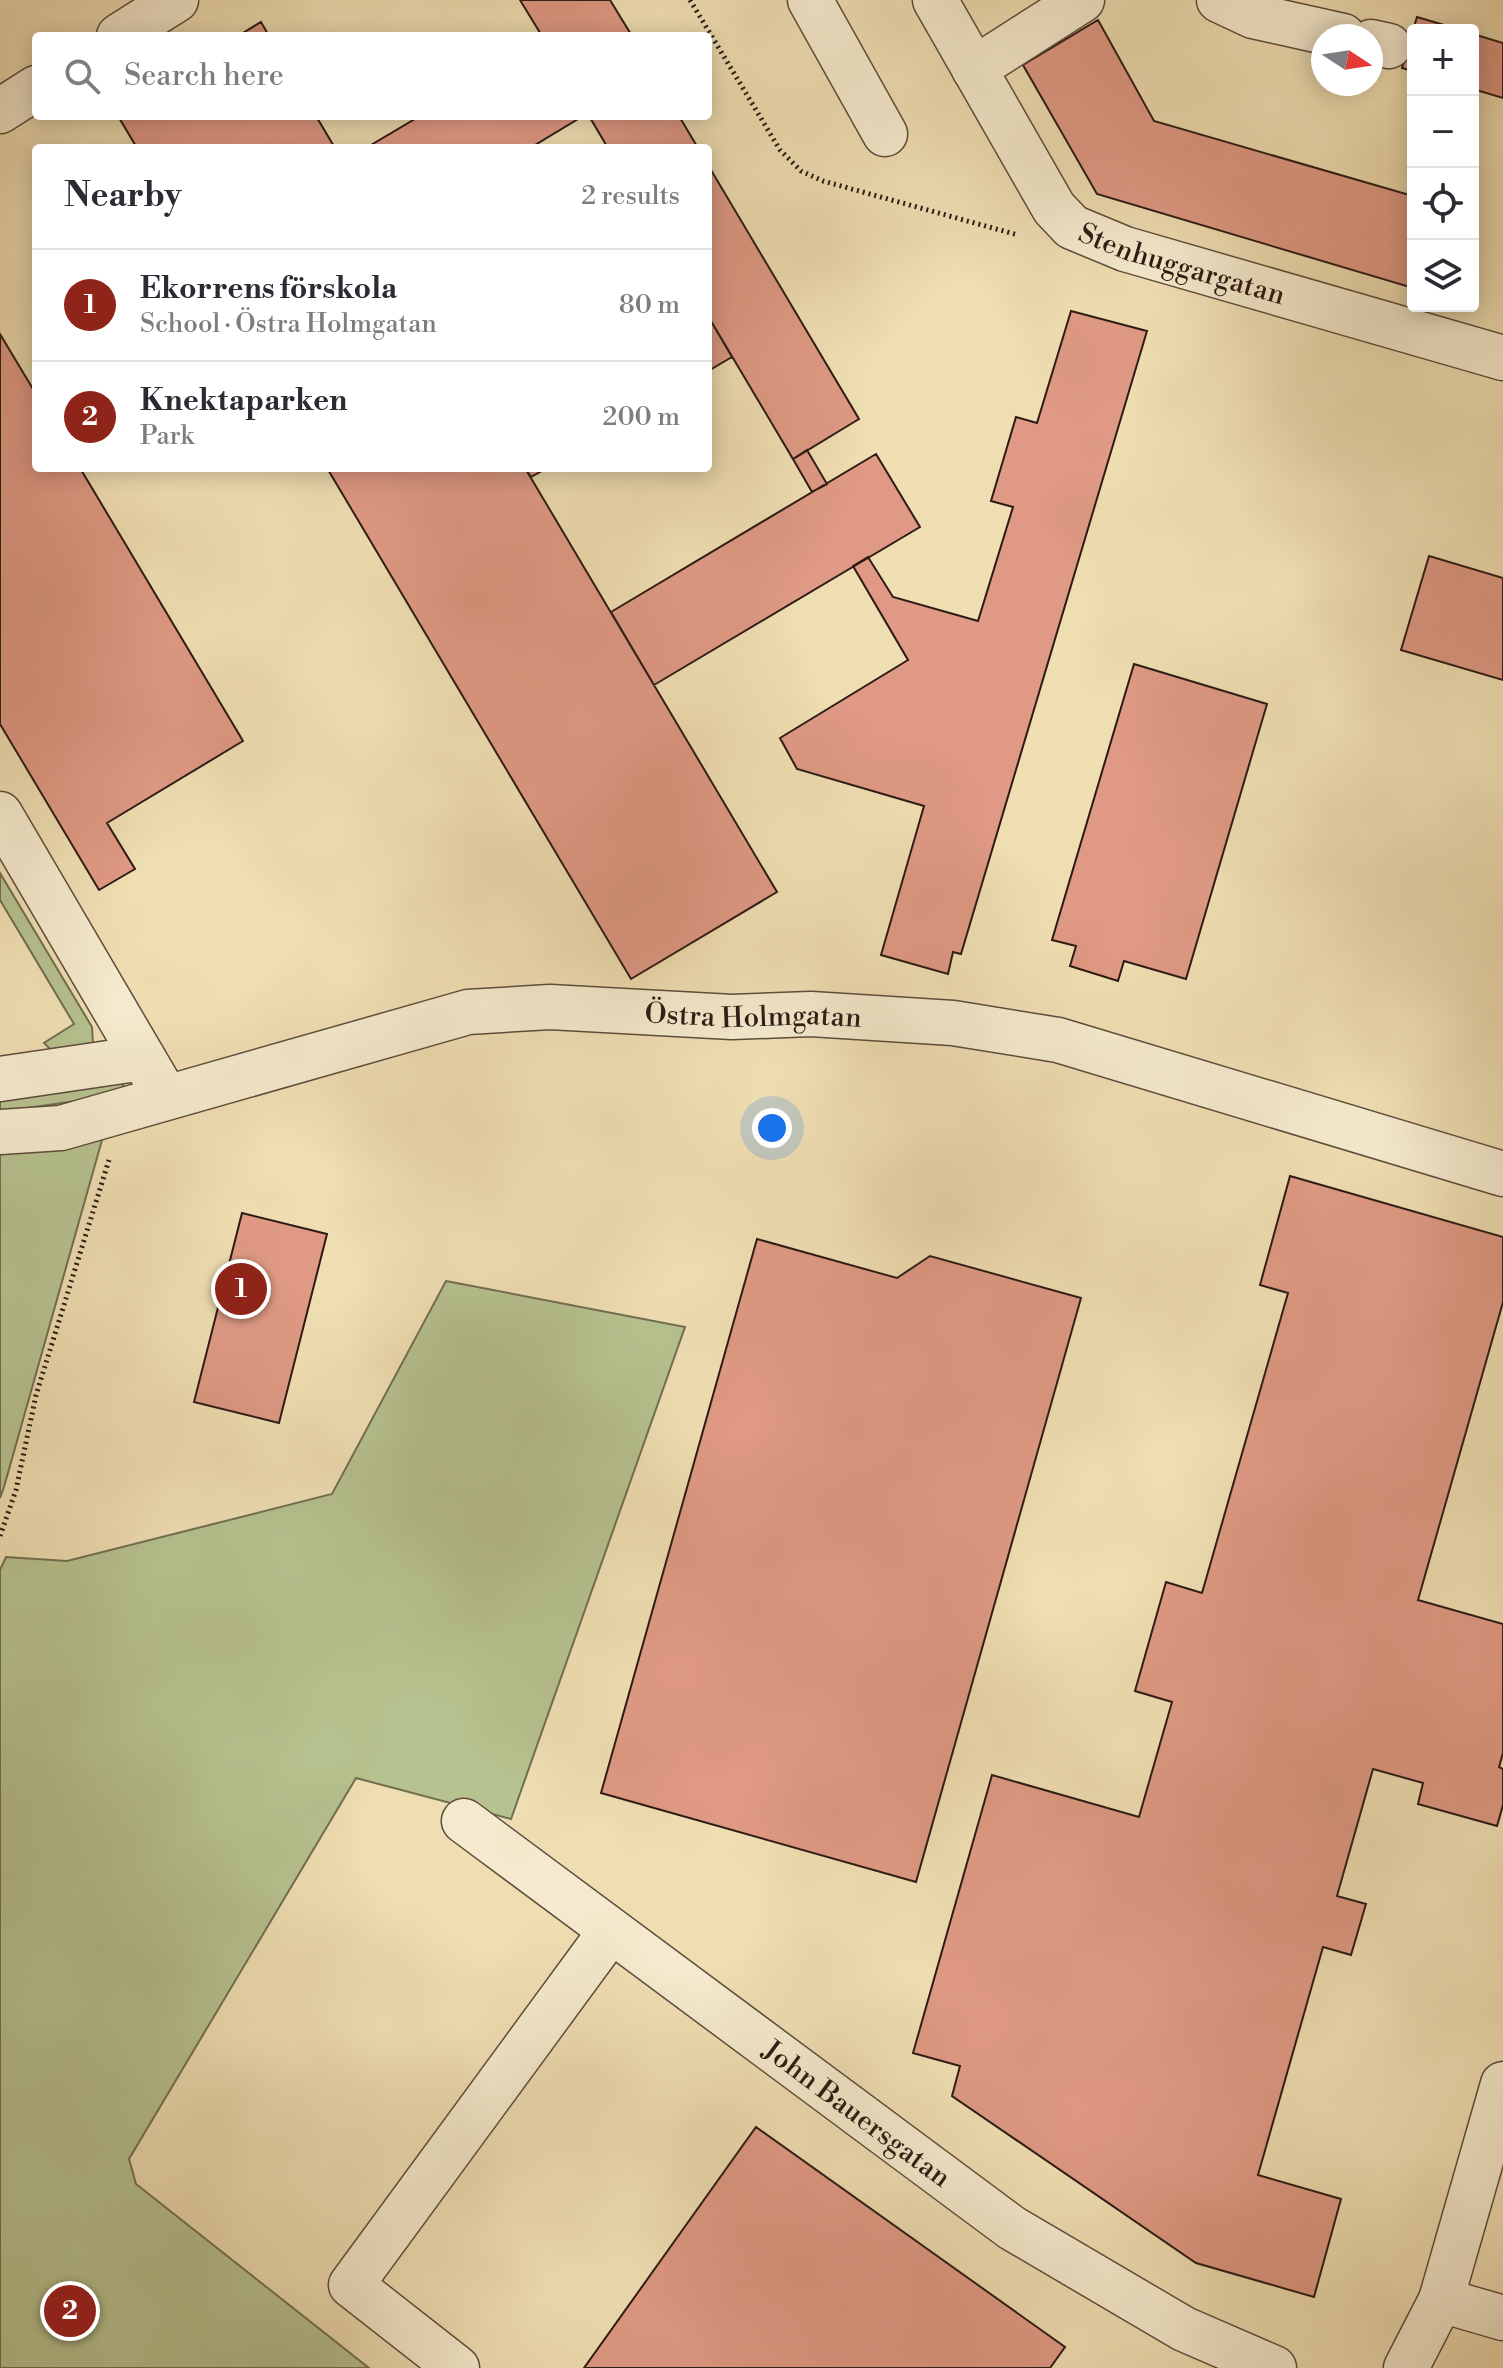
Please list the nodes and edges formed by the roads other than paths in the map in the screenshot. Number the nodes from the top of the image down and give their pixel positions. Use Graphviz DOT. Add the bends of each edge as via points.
graph roads {
  1 [pos="176,0"];
  2 [pos="810,0"];
  3 [pos="935,0"];
  4 [pos="1082,0"];
  5 [pos="1219,0"];
  6 [pos="1311,29"];
  7 [pos="125,32"];
  8 [pos="974,69"];
  9 [pos="32,91"];
  10 [pos="0,111"];
  11 [pos="885,134"];
  12 [pos="1503,358"];
  13 [pos="0,814"];
  14 [pos="143,1058"];
  15 [pos="0,1079"];
  16 [pos="166,1097"];
  17 [pos="0,1132"];
  18 [pos="1503,1174"];
  19 [pos="464,1821"];
  20 [pos="610,1932"];
  21 [pos="1503,2084"];
  22 [pos="1441,2300"];
  23 [pos="1503,2318"];
  24 [pos="457,2368"];
  25 [pos="1274,2368"];
  26 [pos="1406,2368"];
  1 -- 7 [label="street"];
  2 -- 11 [label="street"];
  3 -- 8 [label="street, Stenhuggargatan"];
  4 -- 8 [label="street"];
  5 -- 6 [label="street" via="1253,16"];
  8 -- 12 [label="street, Stenhuggargatan" via="1054,208 1072,227 1125,249"];
  9 -- 10 [label="street"];
  13 -- 14 [label="street"];
  14 -- 15 [label="street"];
  14 -- 16 [label="street"];
  16 -- 17 [label="street, Östra Holmgatan" via="61,1128"];
  16 -- 18 [label="street, Östra Holmgatan" via="468,1012 550,1007 732,1017 811,1014 953,1023 1058,1040"];
  19 -- 20 [label="street, John Bauersgatan"];
  20 -- 24 [label="street" via="351,2285"];
  20 -- 25 [label="street, John Bauersgatan" via="1012,2228 1184,2329"];
  21 -- 22 [label="street"];
  22 -- 23 [label="street"];
  22 -- 26 [label="street"];
}
